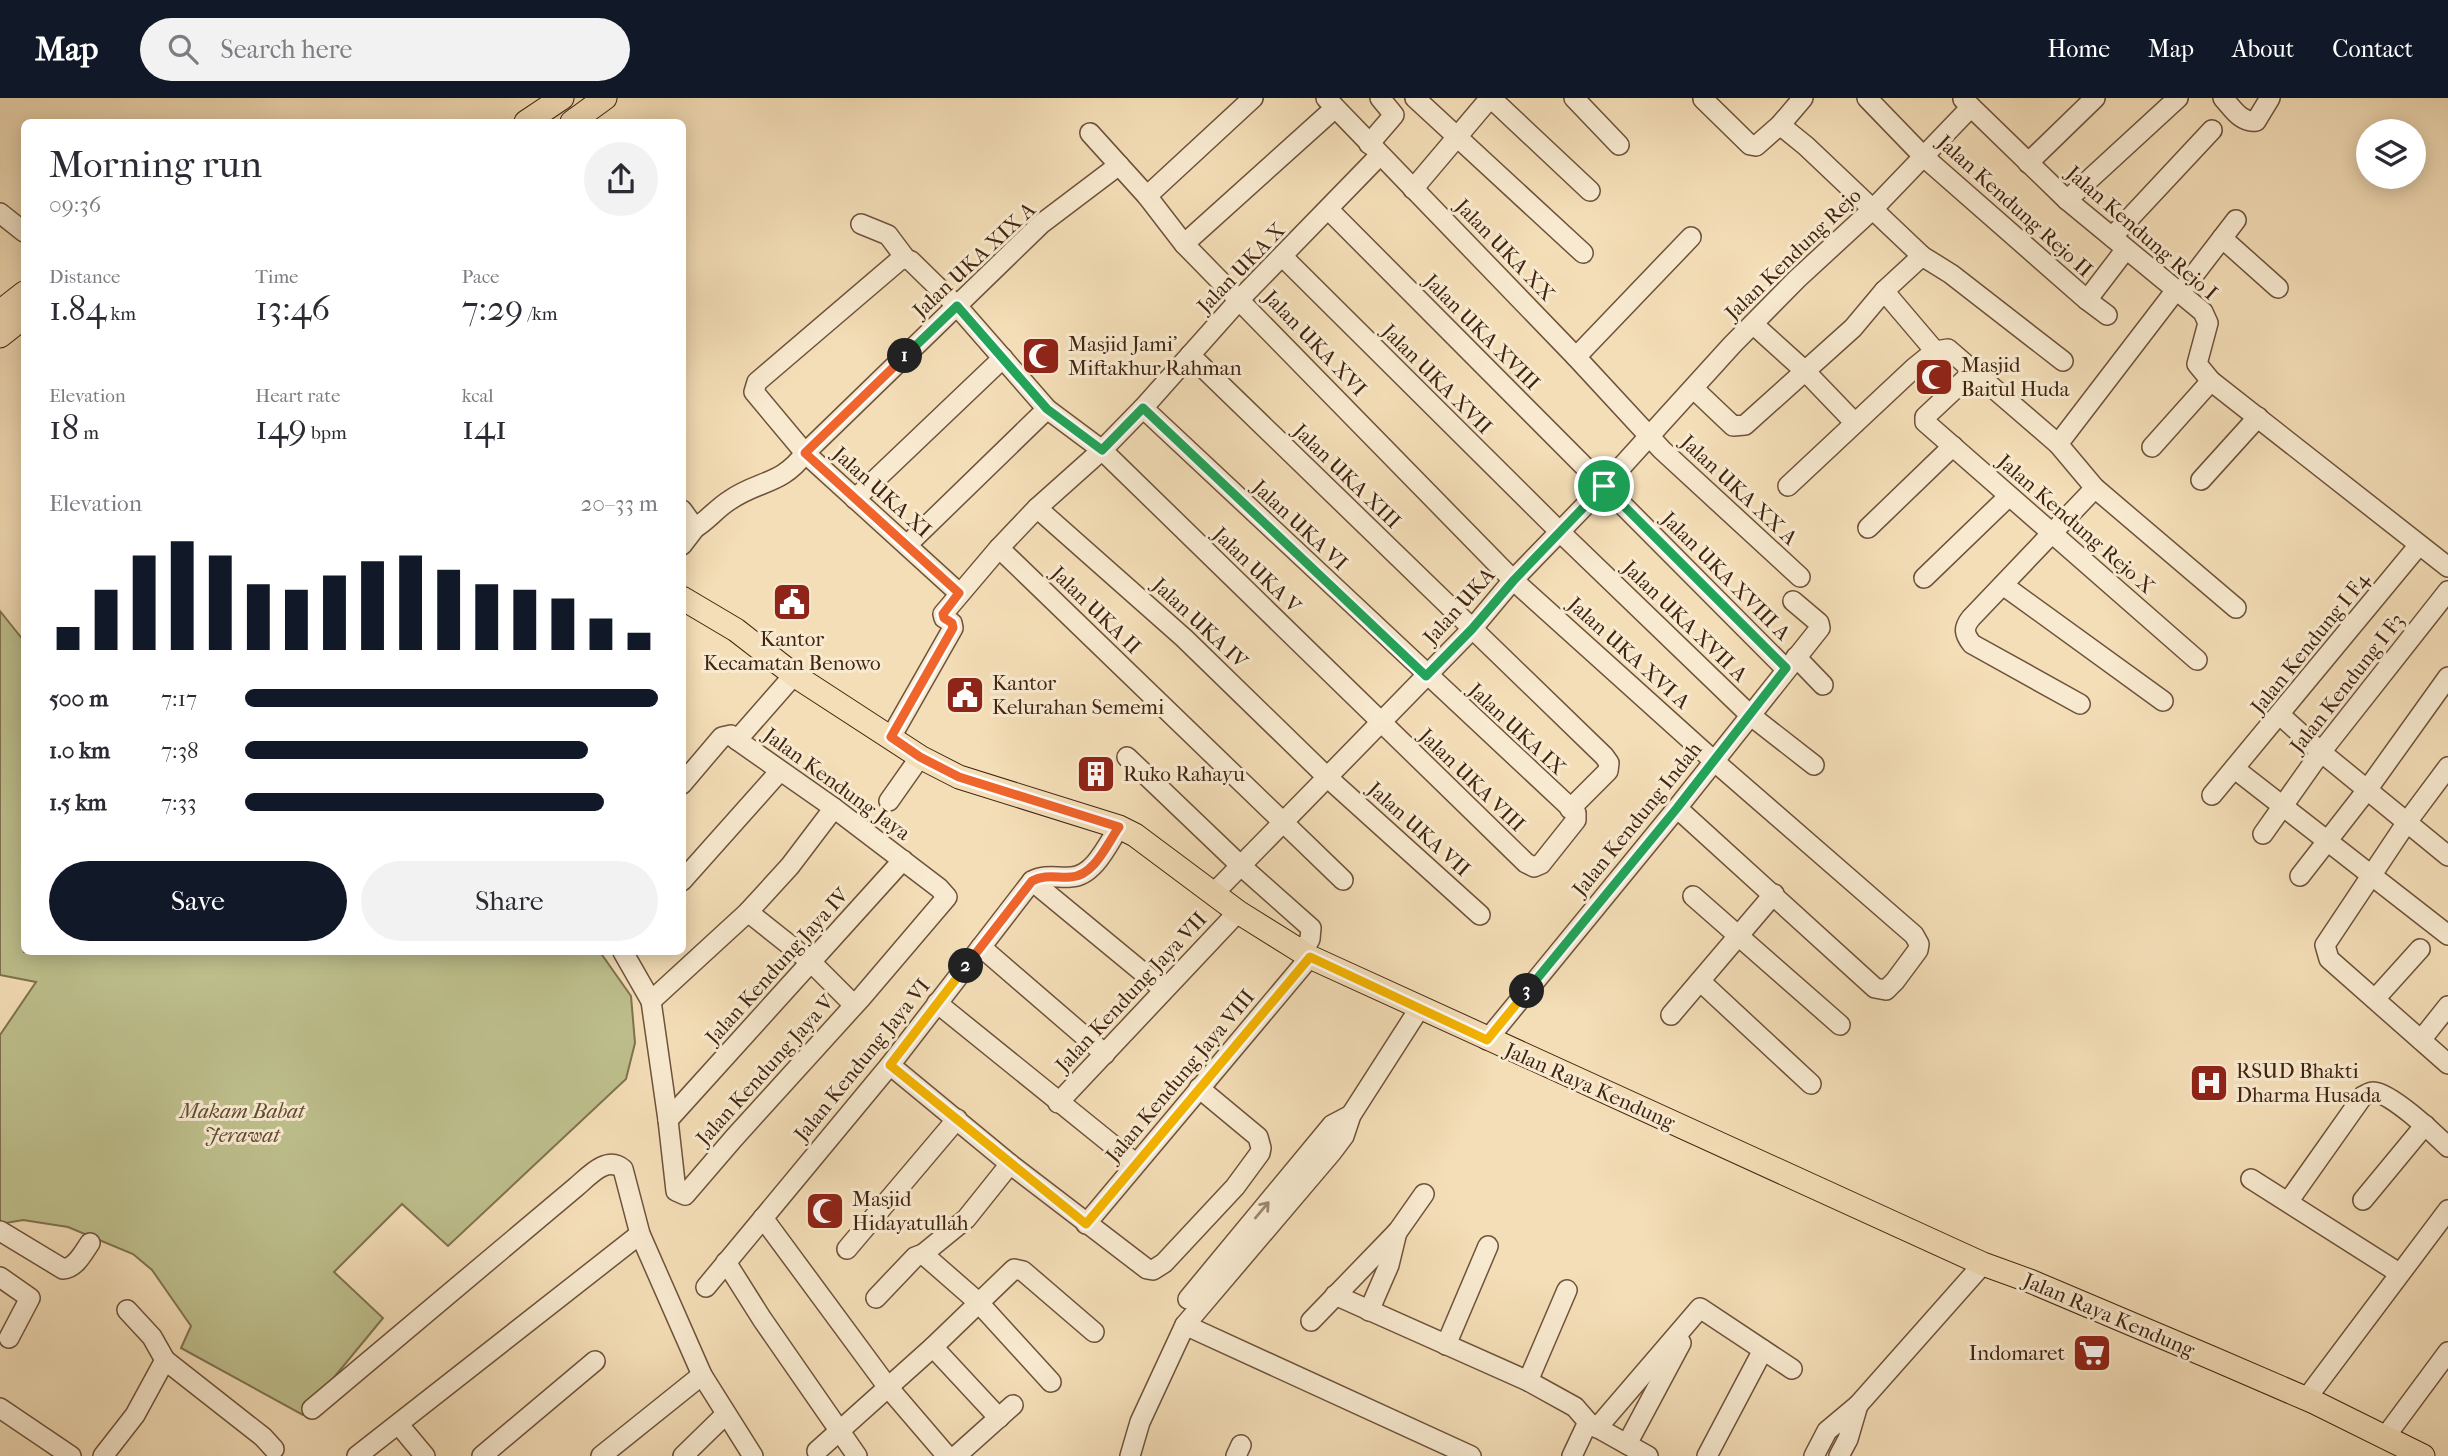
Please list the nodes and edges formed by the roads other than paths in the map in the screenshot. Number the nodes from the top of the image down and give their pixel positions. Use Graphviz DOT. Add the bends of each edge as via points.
graph roads {
  1 [pos="562,98"];
  2 [pos="604,98"];
  3 [pos="1253,98"];
  4 [pos="1380,98"];
  5 [pos="1415,98"];
  6 [pos="1574,98"];
  7 [pos="1867,98"];
  8 [pos="2095,98"];
  9 [pos="2178,98"];
  10 [pos="2223,98"];
  11 [pos="2270,98"];
  12 [pos="1703,99"];
  13 [pos="1483,100"];
  14 [pos="1793,102"];
  15 [pos="1967,102"];
  16 [pos="1331,103"];
  17 [pos="530,119"];
  18 [pos="576,119"];
  19 [pos="1780,125"];
  20 [pos="2212,130"];
  21 [pos="1090,133"];
  22 [pos="1458,138"];
  23 [pos="1619,145"];
  24 [pos="1375,149"];
  25 [pos="1924,157"];
  26 [pos="2028,163"];
  27 [pos="1119,165"];
  28 [pos="1413,189"];
  29 [pos="1590,191"];
  30 [pos="1147,196"];
  31 [pos="2067,200"];
  32 [pos="1873,209"];
  33 [pos="1329,211"];
  34 [pos="0,213"];
  35 [pos="2236,220"];
  36 [pos="862,224"];
  37 [pos="21,230"];
  38 [pos="1690,237"];
  39 [pos="2222,238"];
  40 [pos="2119,243"];
  41 [pos="1184,244"];
  42 [pos="1583,253"];
  43 [pos="1922,256"];
  44 [pos="1283,257"];
  45 [pos="906,259"];
  46 [pos="2278,288"];
  47 [pos="1884,291"];
  48 [pos="2178,291"];
  49 [pos="21,295"];
  50 [pos="1240,299"];
  51 [pos="2087,300"];
  52 [pos="957,306"];
  53 [pos="0,312"];
  54 [pos="2107,315"];
  55 [pos="21,319"];
  56 [pos="1753,324"];
  57 [pos="0,336"];
  58 [pos="1935,351"];
  59 [pos="1190,355"];
  60 [pos="1576,357"];
  61 [pos="1003,358"];
  62 [pos="2063,361"];
  63 [pos="1805,371"];
  64 [pos="1974,371"];
  65 [pos="2211,381"];
  66 [pos="1693,389"];
  67 [pos="1143,408"];
  68 [pos="1047,409"];
  69 [pos="2258,417"];
  70 [pos="1855,423"];
  71 [pos="1649,436"];
  72 [pos="2058,444"];
  73 [pos="1953,446"];
  74 [pos="2152,447"];
  75 [pos="1102,450"];
  76 [pos="805,453"];
  77 [pos="2201,480"];
  78 [pos="1604,486"];
  79 [pos="1788,486"];
  80 [pos="2095,488"];
  81 [pos="2009,496"];
  82 [pos="855,499"];
  83 [pos="1037,508"];
  84 [pos="686,516"];
  85 [pos="695,528"];
  86 [pos="1868,528"];
  87 [pos="1560,532"];
  88 [pos="2053,535"];
  89 [pos="686,540"];
  90 [pos="907,545"];
  91 [pos="2419,545"];
  92 [pos="999,548"];
  93 [pos="2448,568"];
  94 [pos="1800,577"];
  95 [pos="1924,578"];
  96 [pos="1514,580"];
  97 [pos="2003,585"];
  98 [pos="2448,591"];
  99 [pos="959,593"];
  100 [pos="686,600"];
  101 [pos="1793,601"];
  102 [pos="2236,608"];
  103 [pos="1472,629"];
  104 [pos="2197,660"];
  105 [pos="1791,663"];
  106 [pos="794,675"];
  107 [pos="1426,676"];
  108 [pos="2448,677"];
  109 [pos="1823,685"];
  110 [pos="2162,701"];
  111 [pos="2080,704"];
  112 [pos="1750,715"];
  113 [pos="2280,715"];
  114 [pos="1380,723"];
  115 [pos="891,737"];
  116 [pos="737,740"];
  117 [pos="2321,752"];
  118 [pos="920,757"];
  119 [pos="1127,757"];
  120 [pos="1714,761"];
  121 [pos="1814,765"];
  122 [pos="2448,767"];
  123 [pos="2235,769"];
  124 [pos="780,771"];
  125 [pos="1327,777"];
  126 [pos="686,779"];
  127 [pos="2367,790"];
  128 [pos="2212,795"];
  129 [pos="889,802"];
  130 [pos="2283,804"];
  131 [pos="834,808"];
  132 [pos="1677,808"];
  133 [pos="1574,812"];
  134 [pos="1283,821"];
  135 [pos="2407,822"];
  136 [pos="1119,827"];
  137 [pos="2263,834"];
  138 [pos="2328,841"];
  139 [pos="2448,856"];
  140 [pos="903,860"];
  141 [pos="1240,865"];
  142 [pos="2372,875"];
  143 [pos="2300,876"];
  144 [pos="686,877"];
  145 [pos="1343,880"];
  146 [pos="1032,881"];
  147 [pos="945,893"];
  148 [pos="1213,894"];
  149 [pos="1774,894"];
  150 [pos="1693,896"];
  151 [pos="748,912"];
  152 [pos="1238,912"];
  153 [pos="1480,915"];
  154 [pos="1739,935"];
  155 [pos="2448,935"];
  156 [pos="981,947"];
  157 [pos="2420,949"];
  158 [pos="625,955"];
  159 [pos="1306,955"];
  160 [pos="811,962"];
  161 [pos="1700,981"];
  162 [pos="1163,989"];
  163 [pos="2375,999"];
  164 [pos="651,1001"];
  165 [pos="937,1003"];
  166 [pos="854,1005"];
  167 [pos="2448,1006"];
  168 [pos="1419,1009"];
  169 [pos="1671,1015"];
  170 [pos="1840,1025"];
  171 [pos="1487,1040"];
  172 [pos="2421,1040"];
  173 [pos="1105,1054"];
  174 [pos="2448,1063"];
  175 [pos="890,1065"];
  176 [pos="1811,1084"];
  177 [pos="1199,1088"];
  178 [pos="685,1102"];
  179 [pos="1058,1103"];
  180 [pos="957,1119"];
  181 [pos="668,1120"];
  182 [pos="2425,1125"];
  183 [pos="2448,1147"];
  184 [pos="1135,1163"];
  185 [pos="1010,1164"];
  186 [pos="2251,1179"];
  187 [pos="1424,1194"];
  188 [pos="2364,1200"];
  189 [pos="2288,1202"];
  190 [pos="2448,1210"];
  191 [pos="763,1218"];
  192 [pos="1086,1224"];
  193 [pos="3,1225"];
  194 [pos="1398,1231"];
  195 [pos="640,1234"];
  196 [pos="90,1243"];
  197 [pos="1242,1245"];
  198 [pos="1488,1246"];
  199 [pos="847,1249"];
  200 [pos="923,1254"];
  201 [pos="726,1262"];
  202 [pos="1983,1264"];
  203 [pos="2399,1273"];
  204 [pos="0,1277"];
  205 [pos="706,1287"];
  206 [pos="1567,1290"];
  207 [pos="1335,1294"];
  208 [pos="876,1298"];
  209 [pos="978,1302"];
  210 [pos="1700,1308"];
  211 [pos="127,1310"];
  212 [pos="1369,1311"];
  213 [pos="1311,1321"];
  214 [pos="1182,1331"];
  215 [pos="1094,1332"];
  216 [pos="9,1338"];
  217 [pos="1446,1345"];
  218 [pos="933,1347"];
  219 [pos="1763,1350"];
  220 [pos="2448,1352"];
  221 [pos="165,1360"];
  222 [pos="595,1361"];
  223 [pos="1792,1369"];
  224 [pos="702,1375"];
  225 [pos="1528,1381"];
  226 [pos="1051,1382"];
  227 [pos="887,1386"];
  228 [pos="2306,1399"];
  229 [pos="1858,1405"];
  230 [pos="0,1409"];
  231 [pos="312,1409"];
  232 [pos="725,1415"];
  233 [pos="399,1425"];
  234 [pos="1593,1425"];
  235 [pos="840,1432"];
  236 [pos="2385,1437"];
  237 [pos="1627,1444"];
  238 [pos="275,1449"];
  239 [pos="817,1451"];
  240 [pos="71,1456"];
  241 [pos="103,1456"];
  242 [pos="357,1456"];
  243 [pos="425,1456"];
  244 [pos="482,1456"];
  245 [pos="601,1456"];
  246 [pos="683,1456"];
  247 [pos="753,1456"];
  248 [pos="858,1456"];
  249 [pos="947,1456"];
  250 [pos="956,1456"];
  251 [pos="1117,1456"];
  252 [pos="1130,1456"];
  253 [pos="1444,1456"];
  254 [pos="1471,1456"];
  255 [pos="1572,1456"];
  256 [pos="1648,1456"];
  257 [pos="1707,1456"];
  258 [pos="1814,1456"];
  259 [pos="1839,1456"];
  260 [pos="2423,1456"];
  1 -- 17 [label="main road"];
  2 -- 18 [label="main road"];
  3 -- 30 [label="street"];
  4 -- 24 [label="street, Jalan UKA X" via="1394,116"];
  5 -- 22 [label="street"];
  6 -- 23 [label="street"];
  7 -- 25 [label="street, Jalan Kendung Rejo II"];
  8 -- 26 [label="street"];
  9 -- 31 [label="street"];
  10 -- 11 [label="street" via="2247,122 2256,121"];
  12 -- 19 [label="street" via="1752,146"];
  13 -- 22 [label="street"];
  13 -- 29 [label="street"];
  14 -- 19 [label="street"];
  15 -- 25 [label="street, Jalan Kendung Rejo"];
  15 -- 26 [label="street, Jalan Kendung Rejo I"];
  16 -- 24 [label="street, Jalan UKA XX"];
  16 -- 41 [label="street"];
  19 -- 32 [label="street"];
  20 -- 40 [label="street"];
  21 -- 27 [label="street, Jalan UKA XVI"];
  22 -- 28 [label="street"];
  22 -- 42 [label="street"];
  24 -- 28 [label="street, Jalan UKA XX"];
  24 -- 33 [label="street, Jalan UKA X"];
  25 -- 32 [label="street, Jalan Kendung Rejo"];
  25 -- 51 [label="street, Jalan Kendung Rejo II"];
  26 -- 31 [label="street, Jalan Kendung Rejo I"];
  27 -- 30 [label="street, Jalan UKA XVI"];
  27 -- 52 [label="street, Jalan UKA XIX A" via="1041,225"];
  28 -- 60 [label="street, Jalan UKA XX"];
  30 -- 41 [label="street, Jalan UKA XVI"];
  31 -- 40 [label="street, Jalan Kendung Rejo I"];
  32 -- 43 [label="street"];
  32 -- 56 [label="street, Jalan Kendung Rejo"];
  33 -- 44 [label="street, Jalan UKA X"];
  33 -- 78 [label="street, Jalan UKA XVIII"];
  34 -- 37 [label="street"];
  35 -- 39 [label="street"];
  36 -- 45 [label="street, Jalan UKA V" via="888,235"];
  38 -- 60 [label="street"];
  39 -- 46 [label="street"];
  39 -- 48 [label="street"];
  40 -- 48 [label="street, Jalan Kendung Rejo I"];
  40 -- 51 [label="street"];
  41 -- 50 [label="street, Jalan UKA XVI"];
  43 -- 47 [label="street"];
  43 -- 62 [label="street"];
  44 -- 50 [label="street, Jalan UKA X"];
  44 -- 87 [label="street, Jalan UKA XVII"];
  45 -- 52 [label="street, Jalan UKA V"];
  45 -- 76 [label="street, Jalan UKA XI" via="754,387 756,396"];
  47 -- 58 [label="street"];
  47 -- 63 [label="street"];
  48 -- 65 [label="street, Jalan Kendung Rejo I" via="2207,318 2197,364"];
  48 -- 72 [label="street"];
  49 -- 53 [label="main road"];
  50 -- 59 [label="street, Jalan UKA X"];
  50 -- 96 [label="street, Jalan UKA XVI"];
  51 -- 54 [label="street, Jalan Kendung Rejo II"];
  52 -- 61 [label="street, Jalan UKA V"];
  52 -- 76 [label="street, Jalan UKA XIX A"];
  55 -- 57 [label="main road"];
  56 -- 63 [label="street"];
  56 -- 66 [label="street, Jalan Kendung Rejo"];
  58 -- 64 [label="street" via="1948,349"];
  58 -- 70 [label="street"];
  59 -- 67 [label="street, Jalan UKA X"];
  59 -- 103 [label="street, Jalan UKA XIII"];
  60 -- 71 [label="street, Jalan UKA XX"];
  61 -- 68 [label="street, Jalan UKA V"];
  61 -- 82 [label="street"];
  63 -- 66 [label="street" via="1741,425 1733,426"];
  63 -- 70 [label="street"];
  64 -- 72 [label="street"];
  64 -- 73 [label="street, Jalan Kendung Rejo X" via="1925,417"];
  65 -- 69 [label="street"];
  65 -- 74 [label="street"];
  66 -- 71 [label="street, Jalan Kendung Rejo"];
  67 -- 75 [label="street, Jalan UKA X"];
  67 -- 107 [label="street, Jalan UKA VI"];
  68 -- 75 [label="street, Jalan UKA V"];
  68 -- 90 [label="street"];
  69 -- 77 [label="street"];
  69 -- 91 [label="street"];
  70 -- 79 [label="street"];
  71 -- 78 [label="street, Jalan UKA"];
  71 -- 94 [label="street, Jalan UKA XX A"];
  72 -- 80 [label="street"];
  73 -- 81 [label="street, Jalan Kendung Rejo X"];
  73 -- 86 [label="street"];
  75 -- 83 [label="street, Jalan UKA X"];
  75 -- 114 [label="street, Jalan UKA V"];
  76 -- 82 [label="street, Jalan UKA XI"];
  76 -- 85 [label="street, Jalan UKA XIX A" via="785,475 729,500"];
  78 -- 87 [label="street, Jalan UKA"];
  78 -- 105 [label="street, Jalan UKA XVIII A"];
  80 -- 88 [label="street"];
  80 -- 102 [label="street"];
  81 -- 88 [label="street, Jalan Kendung Rejo X"];
  81 -- 95 [label="street"];
  82 -- 90 [label="street, Jalan UKA XI"];
  83 -- 92 [label="street, Jalan UKA X"];
  83 -- 125 [label="street, Jalan UKA IV" via="1184,638"];
  84 -- 85 [label="street"];
  85 -- 89 [label="street, Jalan UKA XIX A"];
  87 -- 96 [label="street, Jalan UKA"];
  87 -- 112 [label="street, Jalan UKA XVII A"];
  88 -- 97 [label="street"];
  88 -- 104 [label="street, Jalan Kendung Rejo X"];
  90 -- 99 [label="street, Jalan UKA XI"];
  91 -- 93 [label="street"];
  91 -- 113 [label="street, Jalan Kendung I F4"];
  92 -- 99 [label="street, Jalan UKA X"];
  92 -- 134 [label="street, Jalan UKA II"];
  96 -- 103 [label="street, Jalan UKA"];
  96 -- 120 [label="street, Jalan UKA XVI A"];
  97 -- 110 [label="street"];
  97 -- 111 [label="street" via="1966,625 1966,636 1972,644"];
  98 -- 117 [label="street, Jalan Kendung I F3"];
  99 -- 115 [label="street, Jalan UKA X" via="943,614 953,628"];
  100 -- 106 [label="main road, Jalan Raya Kendung" via="736,630"];
  101 -- 105 [label="street, Jalan Kendung Indah" via="1820,626"];
  103 -- 107 [label="street, Jalan UKA"];
  103 -- 133 [label="street, Jalan UKA XIII" via="1609,763 1608,771"];
  105 -- 109 [label="street, Jalan UKA XVIII A"];
  105 -- 112 [label="street, Jalan Kendung Indah"];
  106 -- 115 [label="main road, Jalan Raya Kendung"];
  106 -- 116 [label="street, Jalan Kendung Jaya"];
  107 -- 114 [label="street, Jalan UKA"];
  107 -- 133 [label="street, Jalan UKA IX"];
  108 -- 127 [label="street"];
  112 -- 120 [label="street, Jalan Kendung Indah"];
  112 -- 121 [label="street, Jalan UKA XVII A"];
  113 -- 117 [label="street"];
  113 -- 123 [label="street, Jalan Kendung I F4"];
  114 -- 125 [label="street, Jalan UKA"];
  114 -- 133 [label="street, Jalan UKA VIII" via="1534,867 1576,821"];
  115 -- 118 [label="main road, Jalan Raya Kendung"];
  116 -- 124 [label="street, Jalan Kendung Jaya"];
  116 -- 126 [label="street" via="731,735 722,737"];
  117 -- 127 [label="street"];
  117 -- 130 [label="street, Jalan Kendung I F3"];
  118 -- 129 [label="street"];
  118 -- 136 [label="main road, Jalan Raya Kendung" via="959,777"];
  119 -- 141 [label="street"];
  120 -- 132 [label="street, Jalan Kendung Indah"];
  120 -- 149 [label="street, Jalan UKA XVI A" via="1913,935 1918,950 1895,981 1880,990"];
  122 -- 135 [label="street"];
  123 -- 128 [label="street, Jalan Kendung I F4"];
  123 -- 130 [label="street"];
  124 -- 131 [label="street, Jalan Kendung Jaya"];
  124 -- 144 [label="street"];
  125 -- 134 [label="street, Jalan UKA"];
  125 -- 153 [label="street, Jalan UKA VII"];
  127 -- 135 [label="street"];
  127 -- 138 [label="street"];
  130 -- 137 [label="street, Jalan Kendung I F3"];
  130 -- 138 [label="street"];
  131 -- 140 [label="street, Jalan Kendung Jaya"];
  131 -- 151 [label="street"];
  132 -- 149 [label="street"];
  132 -- 171 [label="street, Jalan Kendung Indah"];
  134 -- 141 [label="street, Jalan UKA"];
  134 -- 145 [label="street, Jalan UKA II"];
  135 -- 139 [label="street"];
  135 -- 142 [label="street"];
  136 -- 146 [label="street" via="1091,868 1079,875"];
  136 -- 148 [label="main road, Jalan Raya Kendung"];
  138 -- 142 [label="street"];
  138 -- 143 [label="street"];
  140 -- 147 [label="street, Jalan Kendung Jaya"];
  140 -- 160 [label="street, Jalan Kendung Jaya IV"];
  141 -- 148 [label="street, Jalan UKA"];
  141 -- 159 [label="street" via="1311,928"];
  142 -- 155 [label="street"];
  142 -- 163 [label="street" via="2325,945 2329,959"];
  146 -- 156 [label="street, Jalan Kendung Jaya VI"];
  146 -- 162 [label="street"];
  147 -- 166 [label="street, Jalan Kendung Jaya V" via="946,900"];
  148 -- 152 [label="main road, Jalan Raya Kendung"];
  149 -- 154 [label="street"];
  150 -- 154 [label="street"];
  151 -- 160 [label="street"];
  151 -- 164 [label="street"];
  152 -- 159 [label="main road, Jalan Raya Kendung"];
  152 -- 162 [label="street, Jalan Kendung Jaya VII"];
  154 -- 161 [label="street"];
  154 -- 170 [label="street"];
  156 -- 165 [label="street, Jalan Kendung Jaya VI"];
  156 -- 173 [label="street"];
  157 -- 163 [label="street"];
  158 -- 164 [label="street"];
  159 -- 168 [label="main road, Jalan Raya Kendung"];
  159 -- 177 [label="street, Jalan Kendung Jaya VIII"];
  160 -- 166 [label="street"];
  160 -- 178 [label="street, Jalan Kendung Jaya IV"];
  161 -- 169 [label="street"];
  161 -- 176 [label="street"];
  162 -- 173 [label="street, Jalan Kendung Jaya VII"];
  163 -- 172 [label="street"];
  164 -- 181 [label="street"];
  165 -- 175 [label="street, Jalan Kendung Jaya VI"];
  165 -- 179 [label="street"];
  166 -- 181 [label="street, Jalan Kendung Jaya V" via="685,1195 676,1191"];
  167 -- 172 [label="street"];
  168 -- 171 [label="main road, Jalan Raya Kendung"];
  168 -- 197 [label="street" via="1351,1115 1344,1136 1305,1186"];
  171 -- 202 [label="main road, Jalan Raya Kendung"];
  172 -- 174 [label="street"];
  173 -- 179 [label="street, Jalan Kendung Jaya VII"];
  175 -- 180 [label="street"];
  175 -- 191 [label="street, Jalan Kendung Jaya VI"];
  177 -- 184 [label="street, Jalan Kendung Jaya VIII"];
  177 -- 192 [label="street" via="1258,1137 1260,1153 1235,1187 1157,1268 1147,1269"];
  178 -- 181 [label="street, Jalan Kendung Jaya V"];
  179 -- 184 [label="street"];
  180 -- 185 [label="street"];
  180 -- 199 [label="street"];
  182 -- 183 [label="street"];
  182 -- 188 [label="street"];
  182 -- 189 [label="street" via="2385,1096 2368,1093"];
  184 -- 192 [label="street, Jalan Kendung Jaya VIII"];
  185 -- 192 [label="street"];
  185 -- 200 [label="street" via="965,1219"];
  186 -- 189 [label="street"];
  187 -- 194 [label="street"];
  189 -- 203 [label="street"];
  190 -- 203 [label="street"];
  191 -- 201 [label="street, Jalan Kendung Jaya VI"];
  191 -- 227 [label="street"];
  193 -- 196 [label="street" via="63,1269 76,1263"];
  194 -- 207 [label="street"];
  194 -- 212 [label="street"];
  195 -- 224 [label="street"];
  195 -- 231 [label="street" via="623,1169 612,1164 601,1167"];
  195 -- 233 [label="street"];
  197 -- 214 [label="street"];
  197 -- 251 [label="street" via="1182,1307 1168,1329 1129,1416"];
  198 -- 217 [label="street"];
  200 -- 208 [label="street"];
  200 -- 209 [label="street"];
  201 -- 205 [label="street, Jalan Kendung Jaya VI"];
  201 -- 235 [label="street"];
  202 -- 228 [label="main road, Jalan Raya Kendung"];
  202 -- 229 [label="street"];
  203 -- 228 [label="street"];
  204 -- 216 [label="street" via="30,1298"];
  206 -- 225 [label="street"];
  207 -- 212 [label="street"];
  207 -- 213 [label="street"];
  209 -- 215 [label="street" via="1017,1269"];
  209 -- 218 [label="street"];
  209 -- 226 [label="street"];
  210 -- 219 [label="street"];
  210 -- 234 [label="street"];
  210 -- 237 [label="street"];
  211 -- 221 [label="street" via="152,1337"];
  212 -- 217 [label="street"];
  214 -- 252 [label="street" via="1140,1422"];
  214 -- 253 [label="street"];
  214 -- 254 [label="street"];
  217 -- 225 [label="street"];
  218 -- 227 [label="street"];
  218 -- 250 [label="street" via="1006,1412"];
  219 -- 223 [label="street"];
  219 -- 257 [label="street"];
  220 -- 236 [label="street"];
  221 -- 238 [label="street"];
  221 -- 241 [label="street" via="135,1415"];
  222 -- 244 [label="street"];
  224 -- 232 [label="street"];
  224 -- 245 [label="street"];
  225 -- 234 [label="street" via="1575,1407"];
  227 -- 235 [label="street"];
  227 -- 249 [label="street"];
  228 -- 236 [label="main road, Jalan Raya Kendung"];
  229 -- 258 [label="street" via="1828,1431"];
  229 -- 259 [label="street"];
  230 -- 240 [label="street"];
  232 -- 246 [label="street"];
  232 -- 247 [label="street"];
  233 -- 242 [label="street"];
  233 -- 243 [label="street"];
  234 -- 237 [label="street"];
  234 -- 255 [label="street"];
  235 -- 239 [label="street"];
  235 -- 248 [label="street"];
  236 -- 260 [label="main road, Jalan Raya Kendung"];
  237 -- 256 [label="street"];
}
